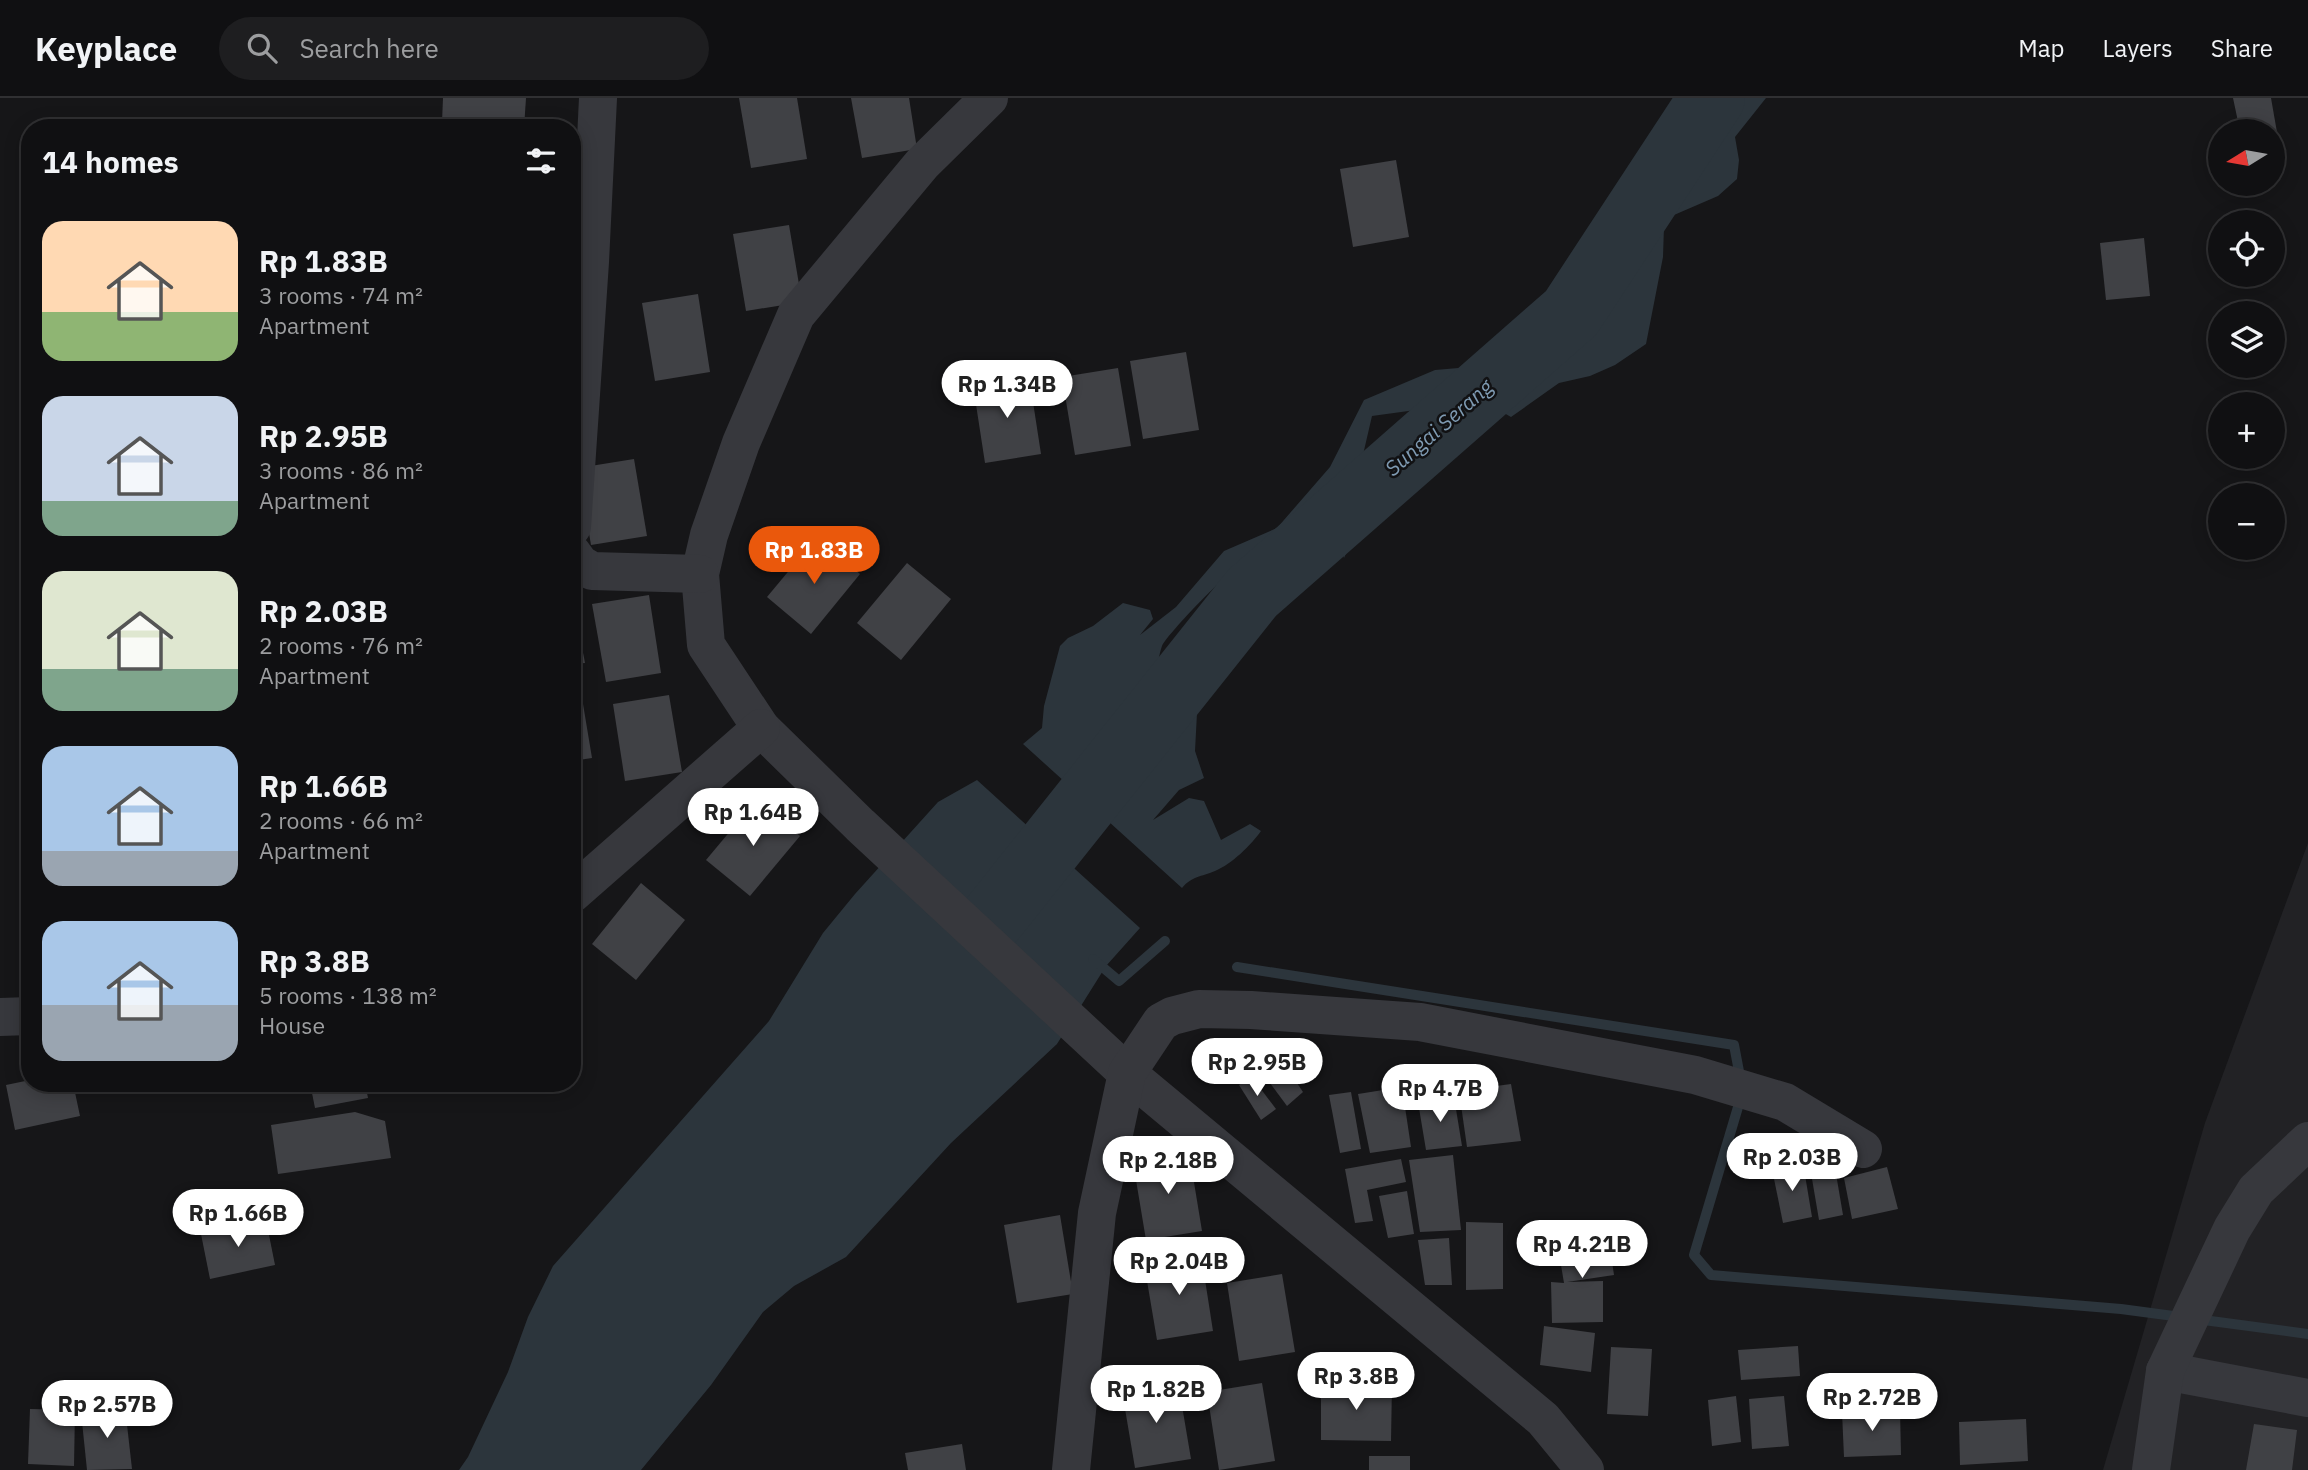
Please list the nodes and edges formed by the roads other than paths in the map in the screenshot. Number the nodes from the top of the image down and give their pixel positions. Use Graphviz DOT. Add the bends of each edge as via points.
graph roads {
  1 [pos="598,98"];
  2 [pos="989,98"];
  3 [pos="581,378"];
  4 [pos="581,565"];
  5 [pos="700,574"];
  6 [pos="761,728"];
  7 [pos="581,886"];
  8 [pos="21,1016"];
  9 [pos="0,1017"];
  10 [pos="1116,1062"];
  11 [pos="2308,1141"];
  12 [pos="1863,1149"];
  13 [pos="2165,1371"];
  14 [pos="2308,1398"];
  15 [pos="1071,1470"];
  16 [pos="1585,1470"];
  17 [pos="2151,1470"];
  1 -- 3 [label="street"];
  2 -- 5 [label="street" via="922,164 796,316 741,443"];
  4 -- 5 [label="street" via="592,571"];
  5 -- 6 [label="street" via="706,645"];
  6 -- 7 [label="street"];
  6 -- 10 [label="street"];
  8 -- 9 [label="street"];
  10 -- 12 [label="street" via="1161,1022 1199,1009 1420,1022 1751,1090 1785,1102"];
  10 -- 15 [label="street"];
  10 -- 16 [label="street" via="1543,1419"];
  11 -- 13 [label="street" via="2256,1190 2232,1229"];
  13 -- 14 [label="street"];
  13 -- 17 [label="street"];
}
